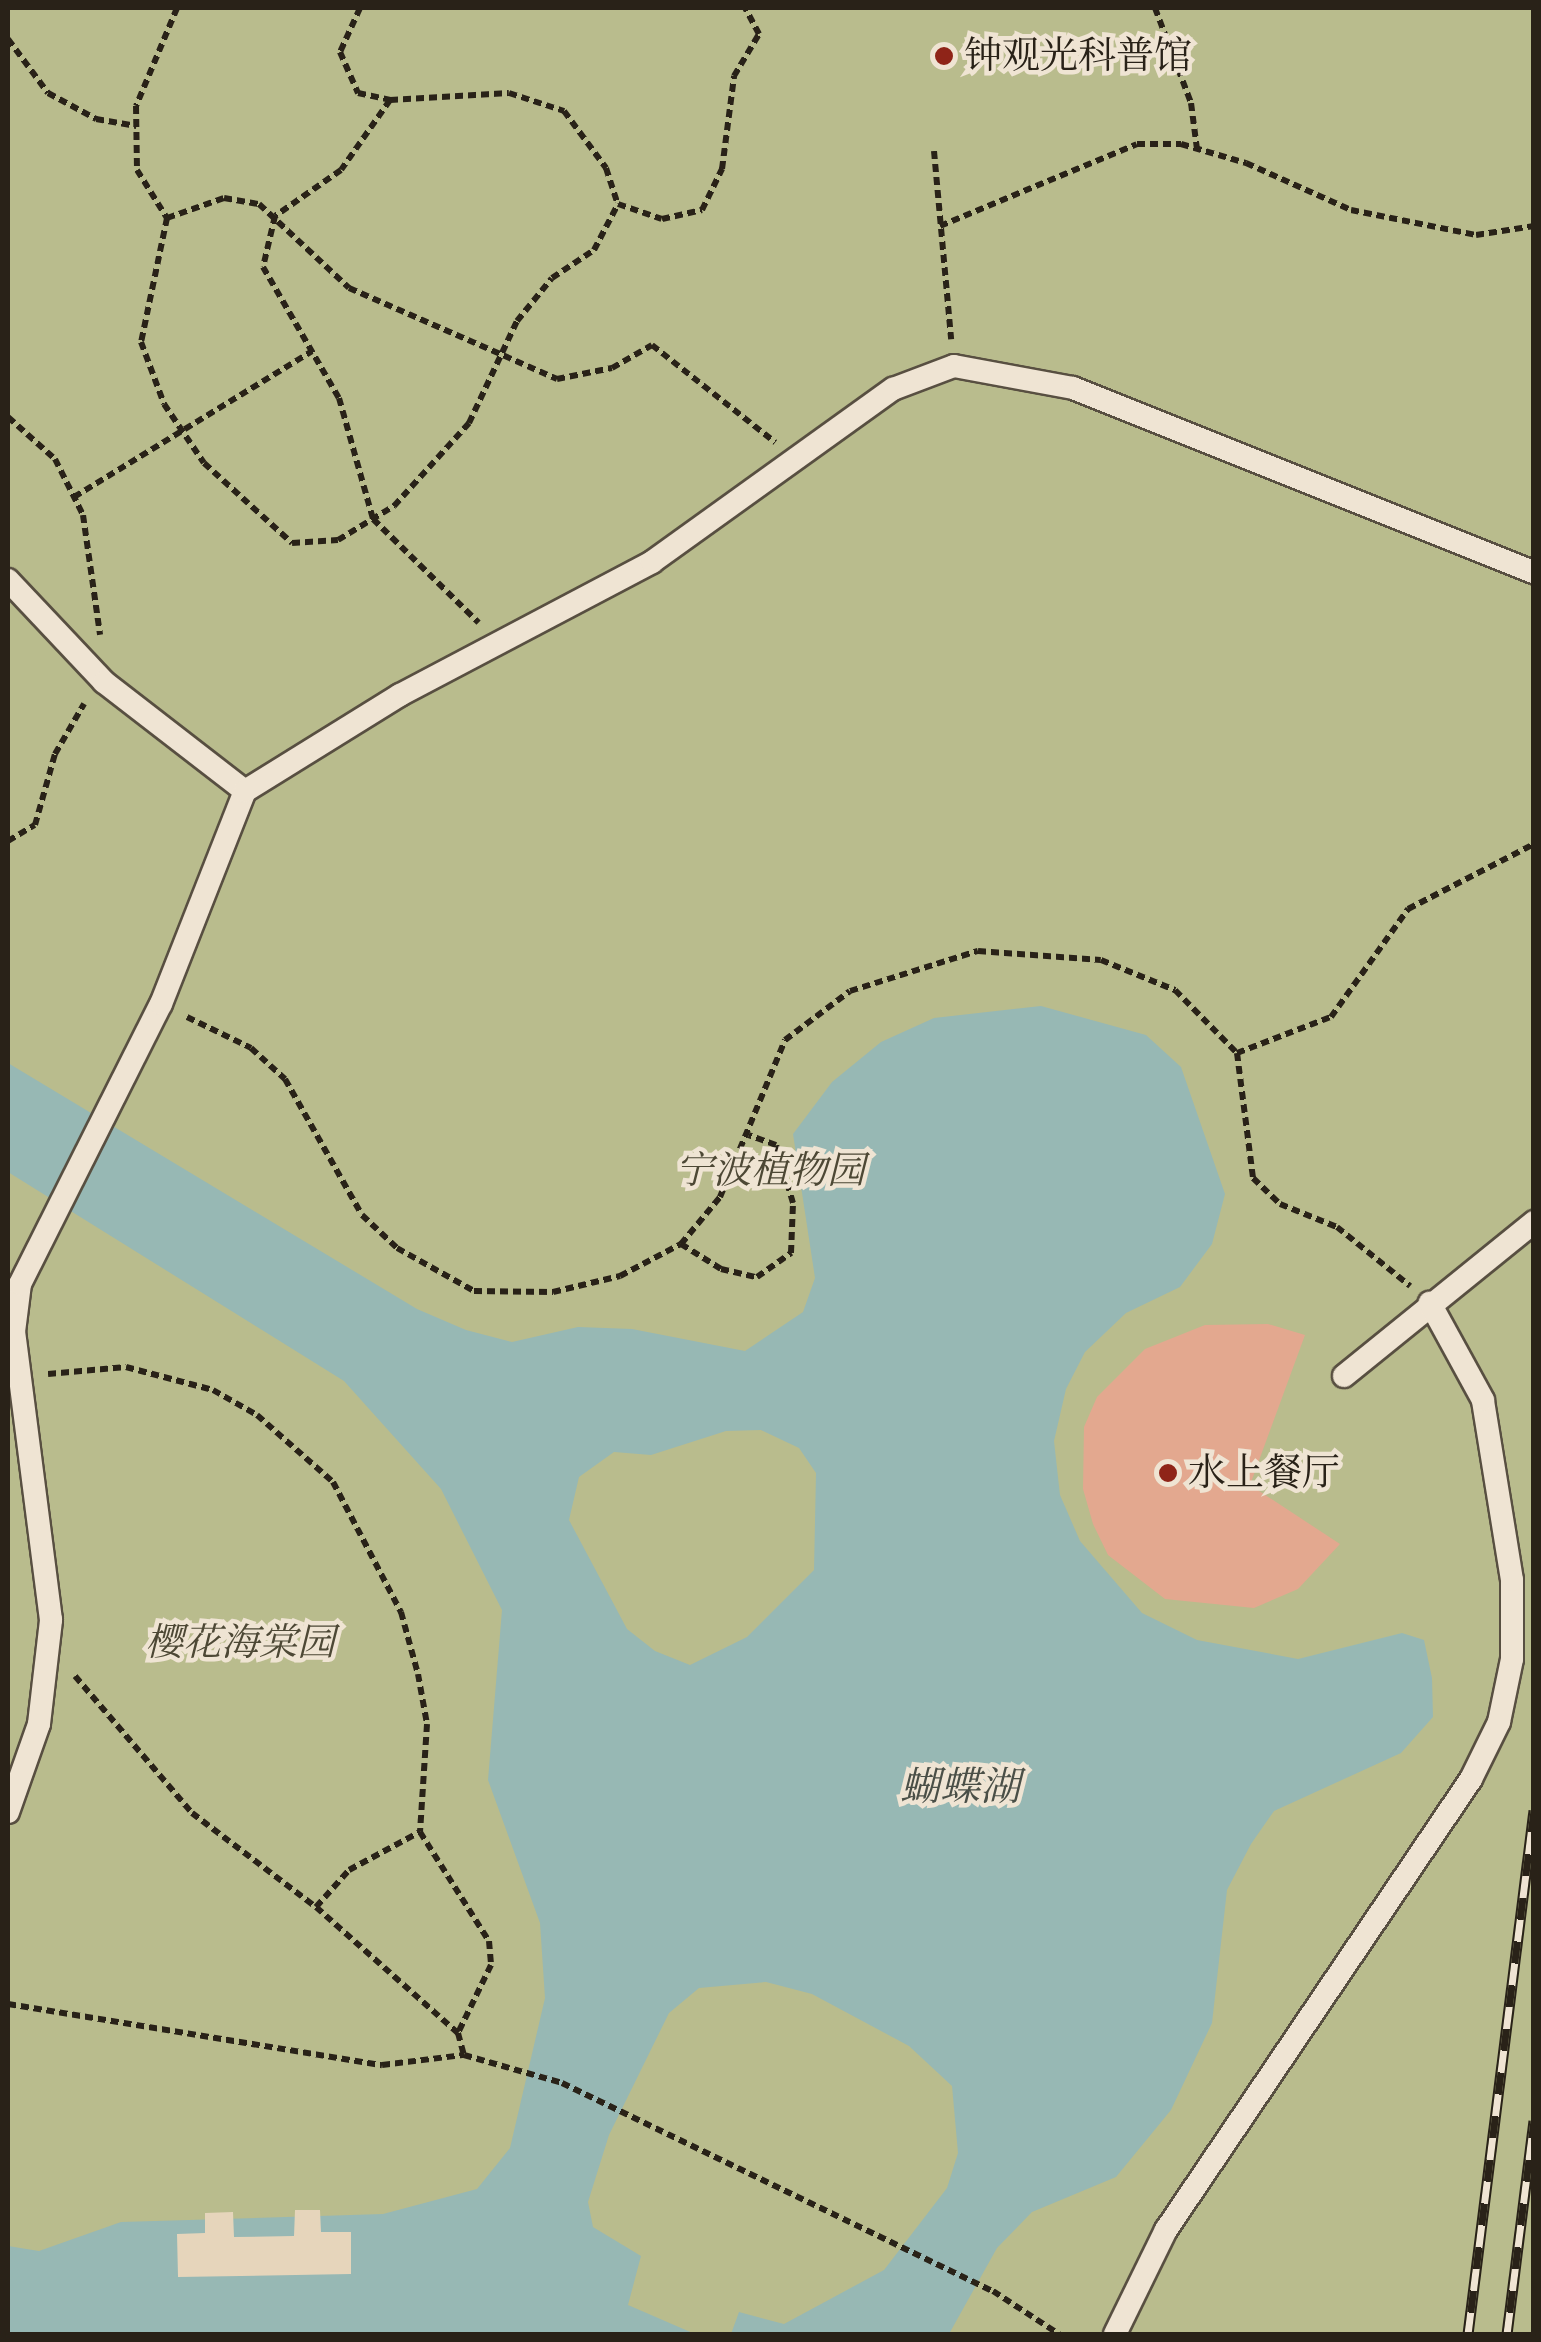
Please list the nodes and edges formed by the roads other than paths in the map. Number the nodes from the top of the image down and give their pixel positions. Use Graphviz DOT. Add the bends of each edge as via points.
graph roads {
  1 [pos="1534,572"];
  2 [pos="8,580"];
  3 [pos="245,791"];
  4 [pos="1534,1222"];
  5 [pos="1430,1304"];
  6 [pos="1344,1376"];
  7 [pos="8,1812"];
  8 [pos="1116,2334"];
  1 -- 3 [label="lane" via="1073,388 954,366 921,373 791,456 652,562"];
  2 -- 3 [label="lane" via="104,682"];
  3 -- 7 [label="lane" via="161,1004 36,1240 14,1332 50,1582 39,1724"];
  4 -- 5 [label="lane"];
  5 -- 6 [label="lane"];
  5 -- 8 [label="lane" via="1484,1400 1512,1580 1512,1659 1499,1722 1470,1779 1166,2230"];
}
